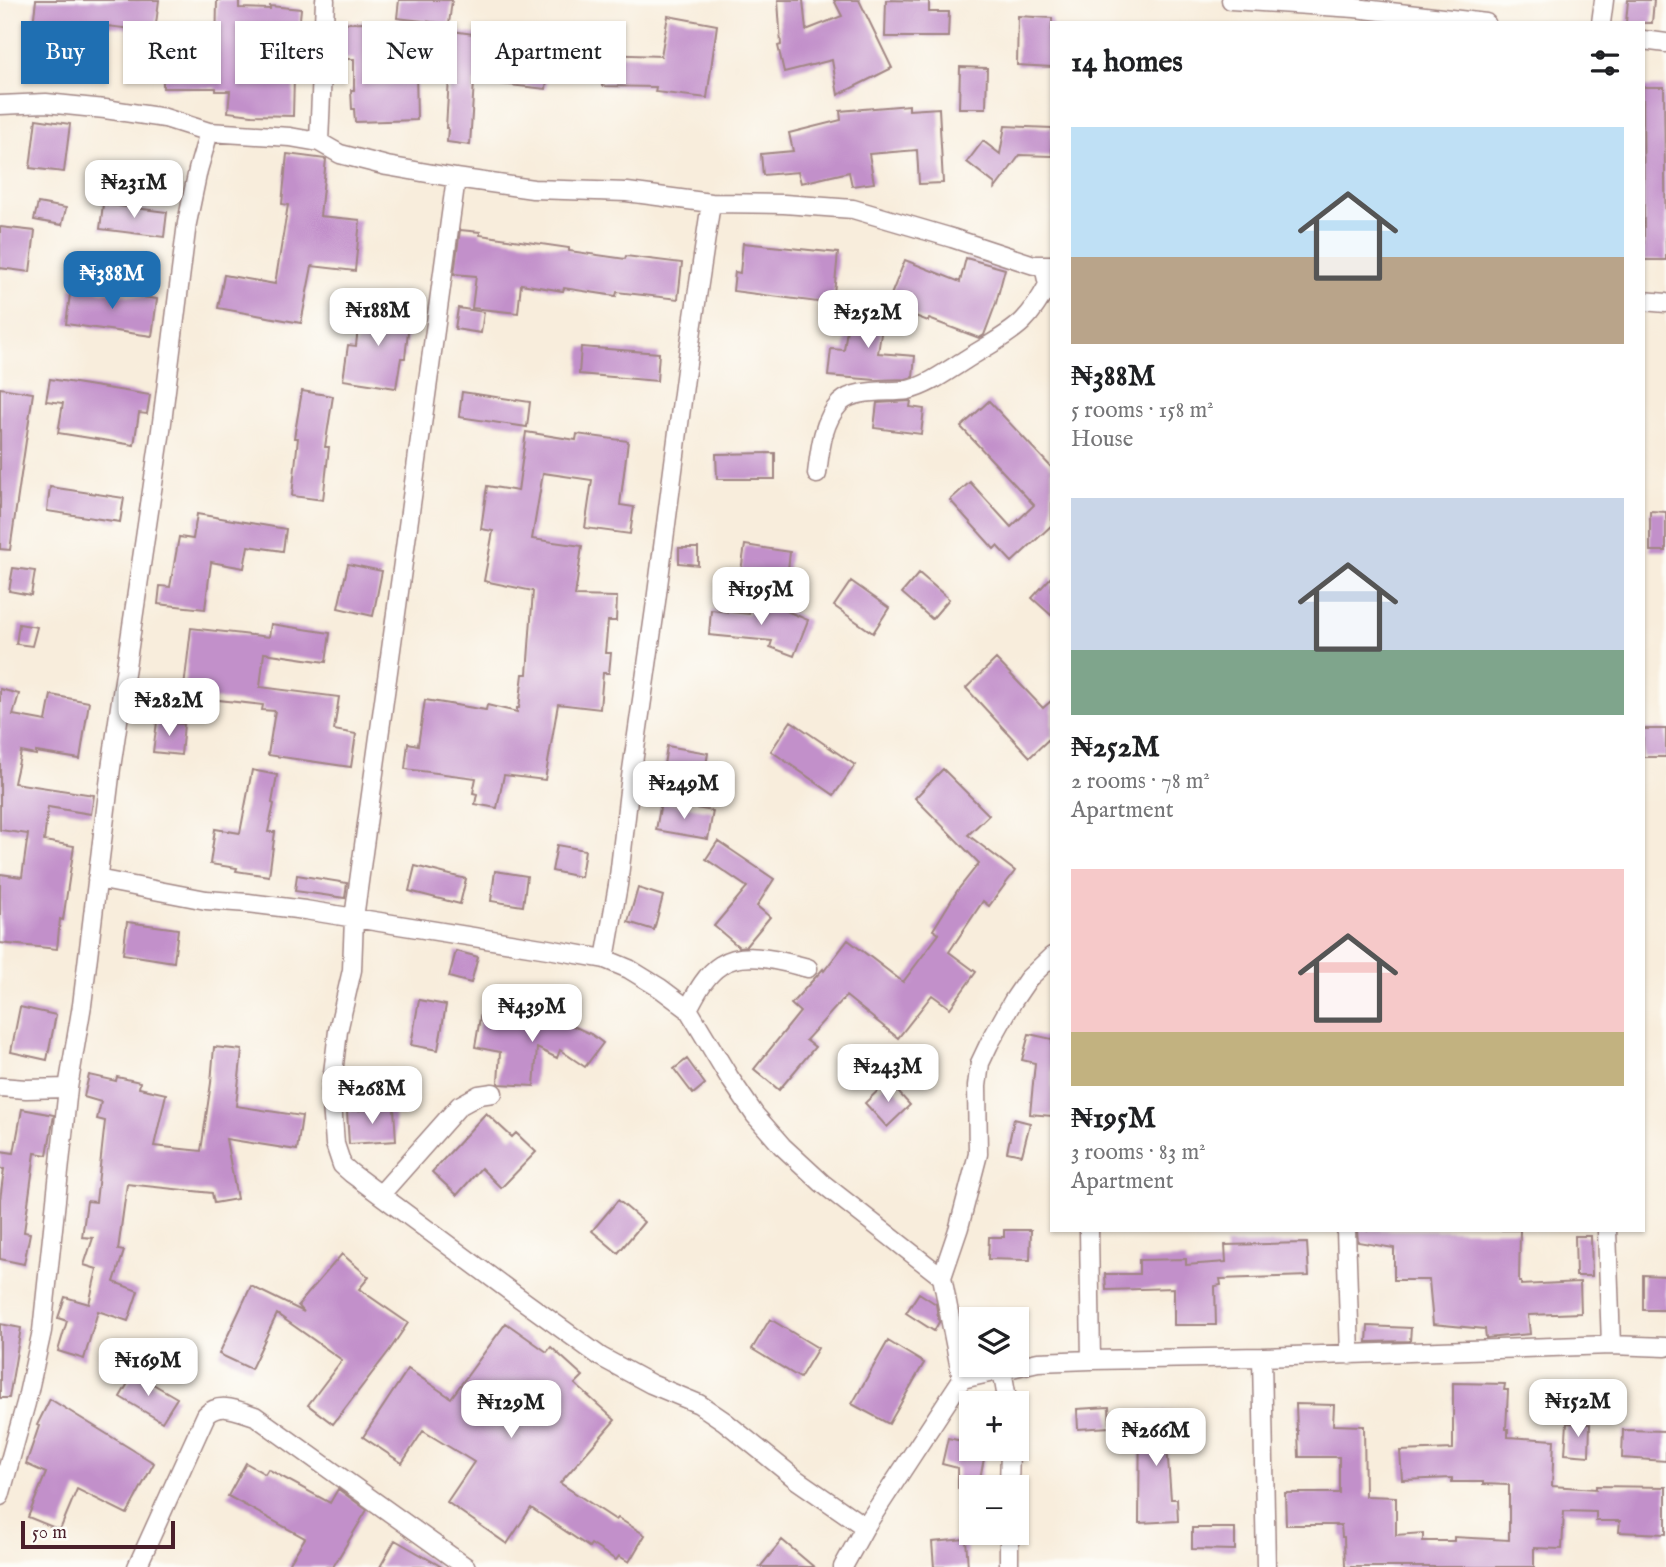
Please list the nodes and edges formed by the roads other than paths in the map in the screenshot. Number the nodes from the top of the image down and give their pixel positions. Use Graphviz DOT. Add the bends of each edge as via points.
graph roads {
  1 [pos="325,0"];
  2 [pos="1231,0"];
  3 [pos="1604,0"];
  4 [pos="1355,4"];
  5 [pos="1472,21"];
  6 [pos="1601,21"];
  7 [pos="1645,40"];
  8 [pos="1666,43"];
  9 [pos="0,105"];
  10 [pos="209,132"];
  11 [pos="319,142"];
  12 [pos="456,178"];
  13 [pos="711,202"];
  14 [pos="1048,265"];
  15 [pos="1645,300"];
  16 [pos="1666,303"];
  17 [pos="817,474"];
  18 [pos="97,879"];
  19 [pos="354,918"];
  20 [pos="1050,958"];
  21 [pos="604,959"];
  22 [pos="808,968"];
  23 [pos="688,1009"];
  24 [pos="0,1087"];
  25 [pos="68,1088"];
  26 [pos="494,1093"];
  27 [pos="381,1194"];
  28 [pos="1090,1232"];
  29 [pos="1346,1232"];
  30 [pos="1607,1232"];
  31 [pos="942,1278"];
  32 [pos="1611,1345"];
  33 [pos="1666,1347"];
  34 [pos="1350,1355"];
  35 [pos="1262,1357"];
  36 [pos="1091,1360"];
  37 [pos="1029,1364"];
  38 [pos="974,1377"];
  39 [pos="962,1380"];
  40 [pos="0,1496"];
  41 [pos="865,1527"];
  42 [pos="1009,1545"];
  43 [pos="137,1567"];
  44 [pos="466,1567"];
  45 [pos="843,1567"];
  46 [pos="1009,1567"];
  47 [pos="1266,1567"];
  1 -- 11 [label="street"];
  2 -- 4 [label="street"];
  3 -- 6 [label="street"];
  4 -- 5 [label="street"];
  7 -- 8 [label="street"];
  9 -- 10 [label="street" via="46,103 134,113"];
  10 -- 11 [label="street"];
  10 -- 18 [label="street" via="187,223"];
  11 -- 12 [label="street" via="340,155"];
  12 -- 13 [label="street" via="533,189 627,192"];
  12 -- 19 [label="street"];
  13 -- 14 [label="street" via="853,209 1034,265"];
  13 -- 21 [label="street" via="618,885"];
  14 -- 17 [label="street" via="1048,285 1039,301 1023,322 991,344 928,383 856,395 839,404 825,428"];
  15 -- 16 [label="street"];
  18 -- 19 [label="street" via="206,900"];
  18 -- 25 [label="street"];
  19 -- 21 [label="street"];
  19 -- 27 [label="street" via="352,970 331,1090 335,1144 342,1165"];
  20 -- 31 [label="street" via="1013,1000 981,1063 978,1154"];
  21 -- 23 [label="street" via="660,988"];
  22 -- 23 [label="street" via="759,957 730,961 709,976"];
  23 -- 31 [label="street" via="755,1115 782,1146"];
  24 -- 25 [label="street"];
  25 -- 40 [label="street" via="42,1331"];
  26 -- 27 [label="street" via="459,1106"];
  27 -- 41 [label="street" via="601,1357 699,1404"];
  28 -- 36 [label="street"];
  29 -- 34 [label="street"];
  30 -- 32 [label="street"];
  31 -- 39 [label="street"];
  32 -- 33 [label="street"];
  32 -- 34 [label="street"];
  34 -- 35 [label="street"];
  35 -- 36 [label="street"];
  35 -- 47 [label="street"];
  36 -- 37 [label="street"];
  38 -- 39 [label="street"];
  39 -- 41 [label="street"];
  41 -- 45 [label="street"];
  42 -- 46 [label="street"];
  43 -- 44 [label="street" via="206,1415 221,1408 255,1416"];
}
